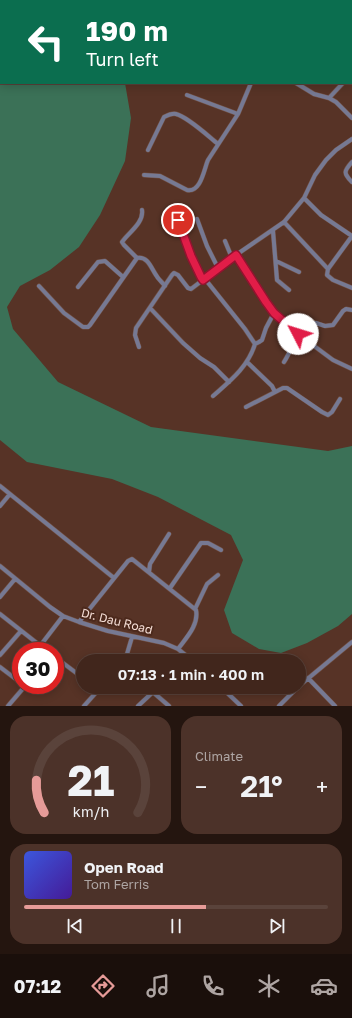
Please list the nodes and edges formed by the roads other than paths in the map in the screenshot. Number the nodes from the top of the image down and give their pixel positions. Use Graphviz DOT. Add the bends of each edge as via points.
graph roads {
  1 [pos="251,84"];
  2 [pos="298,84"];
  3 [pos="342,84"];
  4 [pos="187,95"];
  5 [pos="330,98"];
  6 [pos="238,114"];
  7 [pos="352,118"];
  8 [pos="352,139"];
  9 [pos="218,144"];
  10 [pos="148,150"];
  11 [pos="352,162"];
  12 [pos="144,175"];
  13 [pos="352,182"];
  14 [pos="304,198"];
  15 [pos="142,210"];
  16 [pos="196,219"];
  17 [pos="178,220"];
  18 [pos="284,222"];
  19 [pos="273,231"];
  20 [pos="225,241"];
  21 [pos="236,255"];
  22 [pos="137,258"];
  23 [pos="232,258"];
  24 [pos="276,261"];
  25 [pos="218,268"];
  26 [pos="328,269"];
  27 [pos="299,272"];
  28 [pos="123,278"];
  29 [pos="204,279"];
  30 [pos="39,286"];
  31 [pos="165,286"];
  32 [pos="78,287"];
  33 [pos="352,288"];
  34 [pos="289,290"];
  35 [pos="150,308"];
  36 [pos="352,310"];
  37 [pos="274,313"];
  38 [pos="287,325"];
  39 [pos="298,334"];
  40 [pos="255,344"];
  41 [pos="139,347"];
  42 [pos="247,362"];
  43 [pos="284,362"];
  44 [pos="352,369"];
  45 [pos="228,382"];
  46 [pos="275,392"];
  47 [pos="213,396"];
  48 [pos="340,399"];
  49 [pos="246,407"];
  50 [pos="0,486"];
  51 [pos="10,494"];
  52 [pos="0,506"];
  53 [pos="169,534"];
  54 [pos="221,550"];
  55 [pos="0,566"];
  56 [pos="149,572"];
  57 [pos="218,576"];
  58 [pos="114,578"];
  59 [pos="15,579"];
  60 [pos="170,588"];
  61 [pos="0,597"];
  62 [pos="196,609"];
  63 [pos="0,614"];
  64 [pos="62,616"];
  65 [pos="79,622"];
  66 [pos="21,631"];
  67 [pos="132,637"];
  68 [pos="35,642"];
  69 [pos="43,642"];
  70 [pos="352,642"];
  71 [pos="178,649"];
  72 [pos="127,654"];
  73 [pos="184,654"];
  74 [pos="0,655"];
  75 [pos="64,664"];
  76 [pos="0,667"];
  77 [pos="76,673"];
  78 [pos="12,676"];
  79 [pos="308,678"];
  80 [pos="17,694"];
  81 [pos="93,694"];
  82 [pos="151,694"];
  83 [pos="155,694"];
  84 [pos="228,694"];
  85 [pos="291,694"];
  86 [pos="236,702"];
  87 [pos="8,706"];
  88 [pos="84,706"];
  89 [pos="138,706"];
  90 [pos="169,706"];
  91 [pos="233,706"];
  92 [pos="241,706"];
  93 [pos="278,706"];
  94 [pos="334,706"];
  1 -- 6 [label="street"];
  2 -- 5 [label="street" via="314,94"];
  3 -- 5 [label="street"];
  4 -- 6 [label="street"];
  5 -- 7 [label="street" via="344,108"];
  6 -- 9 [label="street"];
  8 -- 14 [label="street" via="326,160 315,175"];
  9 -- 10 [label="street" via="183,118 172,114 164,117"];
  9 -- 12 [label="street" via="205,167 203,177 191,191 160,176"];
  11 -- 13 [label="street" via="346,172"];
  14 -- 18 [label="street"];
  14 -- 26 [label="street" via="321,215 352,236"];
  15 -- 22 [label="street" via="138,222 122,242"];
  16 -- 25 [label="street"];
  17 -- 29 [label="street" via="199,275"];
  18 -- 19 [label="street"];
  18 -- 26 [label="street"];
  19 -- 21 [label="street"];
  19 -- 24 [label="street"];
  20 -- 23 [label="street"];
  21 -- 23 [label="street"];
  21 -- 37 [label="street"];
  22 -- 28 [label="street"];
  22 -- 31 [label="street" via="143,258 148,262"];
  23 -- 25 [label="street"];
  24 -- 27 [label="street"];
  24 -- 34 [label="street" via="277,280"];
  25 -- 29 [label="street"];
  26 -- 33 [label="street" via="326,275 329,278"];
  28 -- 30 [label="street" via="90,325 85,328 64,313"];
  28 -- 32 [label="street" via="102,261 98,262"];
  29 -- 31 [label="street" via="190,289 178,275 174,274"];
  29 -- 40 [label="street"];
  31 -- 35 [label="street"];
  35 -- 41 [label="street" via="135,331"];
  35 -- 45 [label="street" via="178,338 214,367"];
  36 -- 38 [label="street" via="343,311 335,323 330,325"];
  37 -- 38 [label="street"];
  37 -- 40 [label="street" via="262,340"];
  38 -- 39 [label="street"];
  39 -- 43 [label="street"];
  39 -- 44 [label="street" via="333,360"];
  40 -- 42 [label="street"];
  42 -- 45 [label="street"];
  42 -- 46 [label="street"];
  45 -- 47 [label="street"];
  46 -- 48 [label="street" via="283,388 290,389 328,415"];
  46 -- 49 [label="street"];
  50 -- 51 [label="street"];
  51 -- 52 [label="street"];
  51 -- 58 [label="street"];
  53 -- 56 [label="street" via="150,564"];
  54 -- 60 [label="street" via="208,543 201,543"];
  55 -- 59 [label="street, Dr. Dau Road"];
  56 -- 58 [label="street" via="131,558"];
  56 -- 60 [label="street"];
  57 -- 62 [label="street" via="207,584"];
  58 -- 65 [label="street"];
  59 -- 61 [label="street"];
  59 -- 64 [label="street, Dr. Dau Road"];
  60 -- 62 [label="street"];
  62 -- 71 [label="street" via="194,626"];
  63 -- 66 [label="street"];
  64 -- 65 [label="street, Dr. Dau Road"];
  64 -- 69 [label="street"];
  65 -- 67 [label="street, Dr. Dau Road"];
  66 -- 68 [label="street"];
  66 -- 74 [label="street"];
  67 -- 71 [label="street, Dr. Dau Road" via="164,643"];
  67 -- 72 [label="street"];
  70 -- 79 [label="street"];
  71 -- 73 [label="street, Dr. Dau Road"];
  75 -- 77 [label="street"];
  76 -- 78 [label="street"];
  79 -- 94 [label="street"];
  80 -- 87 [label="street"];
  81 -- 88 [label="street"];
  82 -- 89 [label="street"];
  83 -- 90 [label="street"];
  84 -- 86 [label="street"];
  85 -- 93 [label="street"];
  86 -- 91 [label="street"];
  86 -- 92 [label="street"];
}
